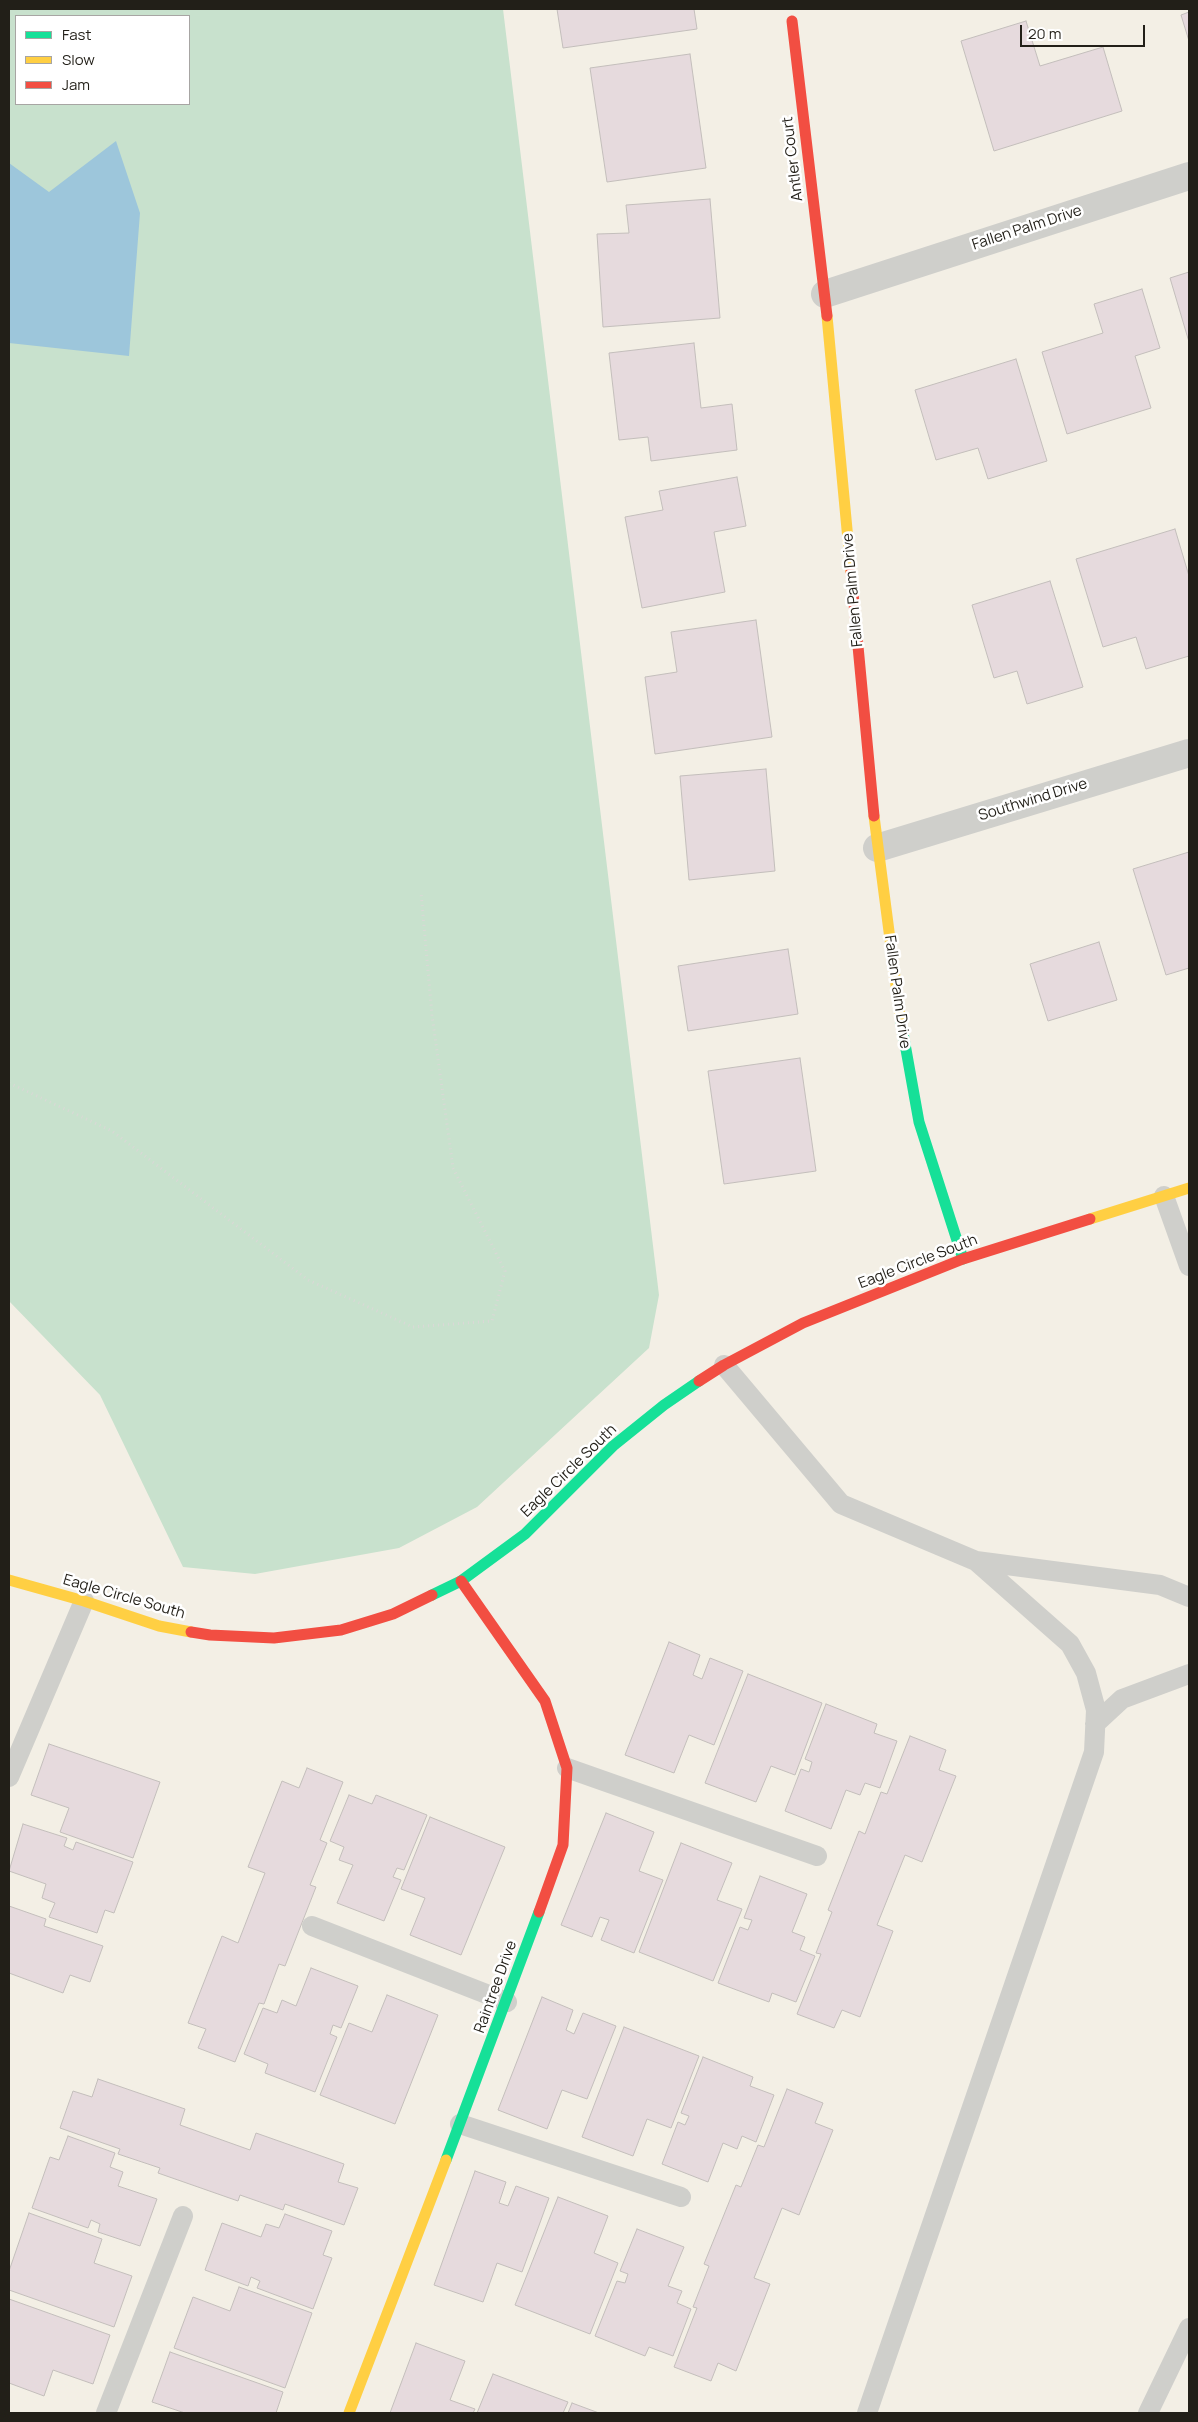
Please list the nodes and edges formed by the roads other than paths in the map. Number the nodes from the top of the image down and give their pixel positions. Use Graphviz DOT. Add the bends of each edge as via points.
graph roads {
  1 [pos="792,21"];
  2 [pos="1189,176"];
  3 [pos="825,294"];
  4 [pos="1189,753"];
  5 [pos="878,848"];
  6 [pos="1189,1188"];
  7 [pos="1164,1196"];
  8 [pos="963,1259"];
  9 [pos="1189,1266"];
  10 [pos="724,1365"];
  11 [pos="976,1561"];
  12 [pos="9,1580"];
  13 [pos="462,1581"];
  14 [pos="1189,1597"];
  15 [pos="84,1601"];
  16 [pos="1189,1674"];
  17 [pos="1095,1724"];
  18 [pos="567,1768"];
  19 [pos="9,1777"];
  20 [pos="817,1856"];
  21 [pos="312,1926"];
  22 [pos="507,2002"];
  23 [pos="460,2124"];
  24 [pos="681,2197"];
  25 [pos="183,2216"];
  26 [pos="1189,2328"];
  27 [pos="106,2413"];
  28 [pos="349,2413"];
  29 [pos="867,2413"];
  30 [pos="1148,2413"];
  1 -- 3 [label="street, Antler Court"];
  2 -- 3 [label="street, Fallen Palm Drive"];
  3 -- 5 [label="street, Fallen Palm Drive"];
  4 -- 5 [label="street, Southwind Drive"];
  5 -- 8 [label="street, Fallen Palm Drive" via="902,1034 919,1122"];
  6 -- 7 [label="street, Eagle Circle South"];
  7 -- 8 [label="street, Eagle Circle South"];
  7 -- 9 [label="lane"];
  8 -- 10 [label="street, Eagle Circle South" via="803,1323"];
  10 -- 11 [label="lane" via="841,1504"];
  10 -- 13 [label="street, Eagle Circle South" via="664,1405 613,1446 525,1534"];
  11 -- 14 [label="lane" via="1160,1585"];
  11 -- 17 [label="lane" via="1070,1644 1086,1673 1096,1710"];
  12 -- 15 [label="street, Eagle Circle South"];
  13 -- 15 [label="street, Eagle Circle South" via="393,1614 341,1630 274,1638 210,1635 159,1626"];
  13 -- 18 [label="street, Raintree Drive" via="545,1701"];
  15 -- 19 [label="lane"];
  16 -- 17 [label="lane" via="1122,1699"];
  17 -- 29 [label="lane" via="1094,1752"];
  18 -- 20 [label="lane"];
  18 -- 22 [label="street, Raintree Drive" via="563,1845"];
  21 -- 22 [label="lane"];
  22 -- 23 [label="street, Raintree Drive"];
  23 -- 24 [label="lane"];
  23 -- 28 [label="street, Raintree Drive"];
  25 -- 27 [label="lane"];
  26 -- 30 [label="lane"];
}
